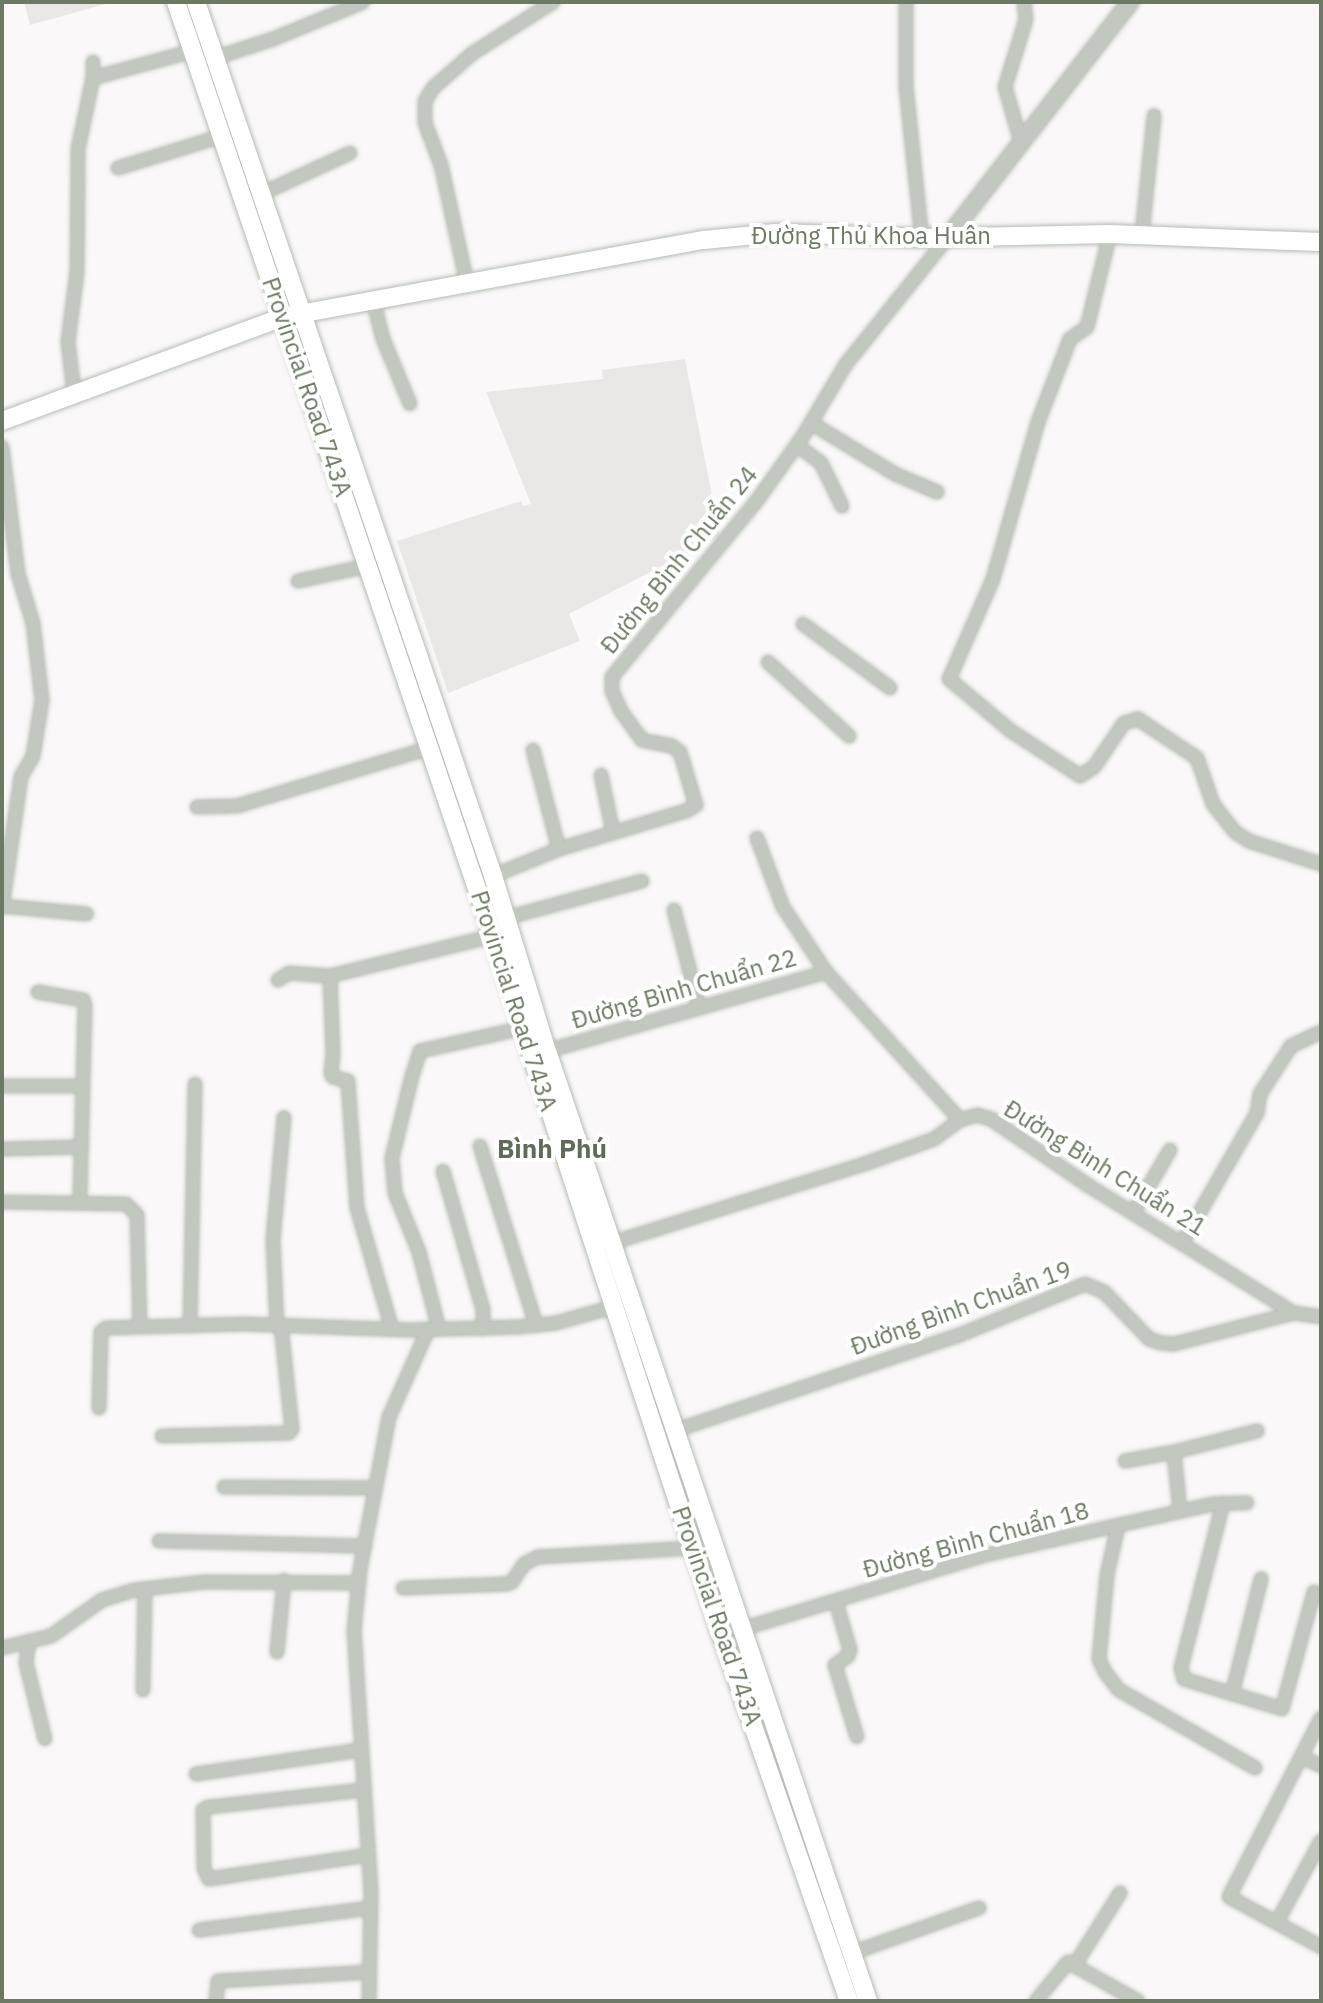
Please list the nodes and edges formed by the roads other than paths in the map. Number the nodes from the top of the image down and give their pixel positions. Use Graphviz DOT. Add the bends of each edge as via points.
graph roads {
  1 [pos="176,2"];
  2 [pos="196,2"];
  3 [pos="363,2"];
  4 [pos="553,2"];
  5 [pos="906,2"];
  6 [pos="1024,2"];
  7 [pos="1130,2"];
  8 [pos="193,51"];
  9 [pos="215,58"];
  10 [pos="93,62"];
  11 [pos="93,78"];
  12 [pos="1154,116"];
  13 [pos="222,136"];
  14 [pos="1021,142"];
  15 [pos="350,153"];
  16 [pos="118,168"];
  17 [pos="261,194"];
  18 [pos="1110,234"];
  19 [pos="1142,235"];
  20 [pos="948,237"];
  21 [pos="922,238"];
  22 [pos="1321,242"];
  23 [pos="467,283"];
  24 [pos="373,300"];
  25 [pos="292,315"];
  26 [pos="74,392"];
  27 [pos="410,404"];
  28 [pos="2,421"];
  29 [pos="811,423"];
  30 [pos="797,445"];
  31 [pos="2,447"];
  32 [pos="937,492"];
  33 [pos="842,506"];
  34 [pos="367,566"];
  35 [pos="298,581"];
  36 [pos="803,624"];
  37 [pos="768,662"];
  38 [pos="890,688"];
  39 [pos="849,736"];
  40 [pos="429,748"];
  41 [pos="533,750"];
  42 [pos="601,775"];
  43 [pos="2,805"];
  44 [pos="197,807"];
  45 [pos="16,808"];
  46 [pos="613,832"];
  47 [pos="7,837"];
  48 [pos="757,838"];
  49 [pos="559,849"];
  50 [pos="1321,864"];
  51 [pos="493,876"];
  52 [pos="642,881"];
  53 [pos="2,907"];
  54 [pos="674,910"];
  55 [pos="87,914"];
  56 [pos="506,918"];
  57 [pos="493,936"];
  58 [pos="510,959"];
  59 [pos="826,972"];
  60 [pos="330,976"];
  61 [pos="278,980"];
  62 [pos="38,992"];
  63 [pos="699,1007"];
  64 [pos="523,1028"];
  65 [pos="1321,1032"];
  66 [pos="547,1051"];
  67 [pos="195,1084"];
  68 [pos="2,1086"];
  69 [pos="83,1086"];
  70 [pos="284,1117"];
  71 [pos="960,1120"];
  72 [pos="480,1146"];
  73 [pos="81,1147"];
  74 [pos="2,1149"];
  75 [pos="1170,1150"];
  76 [pos="443,1171"];
  77 [pos="80,1201"];
  78 [pos="2,1202"];
  79 [pos="1133,1213"];
  80 [pos="612,1243"];
  81 [pos="1182,1243"];
  82 [pos="613,1307"];
  83 [pos="1294,1313"];
  84 [pos="1320,1313"];
  85 [pos="536,1325"];
  86 [pos="190,1326"];
  87 [pos="279,1326"];
  88 [pos="140,1327"];
  89 [pos="392,1329"];
  90 [pos="483,1329"];
  91 [pos="434,1330"];
  92 [pos="99,1408"];
  93 [pos="674,1431"];
  94 [pos="1257,1431"];
  95 [pos="162,1436"];
  96 [pos="1174,1452"];
  97 [pos="1125,1461"];
  98 [pos="224,1487"];
  99 [pos="375,1488"];
  100 [pos="1223,1503"];
  101 [pos="1247,1503"];
  102 [pos="1180,1511"];
  103 [pos="1118,1526"];
  104 [pos="159,1541"];
  105 [pos="365,1546"];
  106 [pos="694,1548"];
  107 [pos="1261,1579"];
  108 [pos="284,1580"];
  109 [pos="359,1583"];
  110 [pos="403,1588"];
  111 [pos="145,1589"];
  112 [pos="1321,1595"];
  113 [pos="836,1602"];
  114 [pos="719,1628"];
  115 [pos="742,1629"];
  116 [pos="29,1641"];
  117 [pos="2,1648"];
  118 [pos="277,1652"];
  119 [pos="143,1690"];
  120 [pos="1232,1694"];
  121 [pos="1321,1718"];
  122 [pos="857,1737"];
  123 [pos="45,1739"];
  124 [pos="360,1750"];
  125 [pos="1302,1757"];
  126 [pos="1321,1766"];
  127 [pos="1255,1768"];
  128 [pos="196,1774"];
  129 [pos="363,1790"];
  130 [pos="1321,1841"];
  131 [pos="367,1855"];
  132 [pos="1120,1893"];
  133 [pos="371,1908"];
  134 [pos="979,1908"];
  135 [pos="1277,1922"];
  136 [pos="199,1930"];
  137 [pos="1321,1947"];
  138 [pos="852,1953"];
  139 [pos="1076,1963"];
  140 [pos="370,1972"];
  141 [pos="216,2001"];
  142 [pos="369,2001"];
  143 [pos="849,2001"];
  144 [pos="868,2001"];
  145 [pos="1036,2001"];
  146 [pos="1138,2001"];
  1 -- 8 [label="main road, Provincial Road 743A"];
  2 -- 9 [label="main road, Provincial Road 743A"];
  3 -- 9 [label="street"];
  4 -- 23 [label="street" via="473,53 425,101 425,123 441,165"];
  5 -- 21 [label="street" via="906,87"];
  6 -- 14 [label="street" via="1026,19 1005,87"];
  7 -- 14 [label="street"];
  8 -- 11 [label="street"];
  8 -- 13 [label="main road, Provincial Road 743A"];
  9 -- 17 [label="main road, Provincial Road 743A"];
  10 -- 11 [label="street"];
  11 -- 26 [label="street" via="78,149 77,272 68,342"];
  12 -- 19 [label="street"];
  13 -- 16 [label="street"];
  13 -- 25 [label="main road, Provincial Road 743A"];
  14 -- 20 [label="street"];
  15 -- 17 [label="street"];
  17 -- 25 [label="main road, Provincial Road 743A"];
  18 -- 19 [label="main road, Đường Thủ Khoa Huân"];
  18 -- 20 [label="main road, Đường Thủ Khoa Huân"];
  18 -- 50 [label="street" via="1087,327 1070,339 1038,422 993,579 949,679 1011,731 1080,776 1094,767 1124,723 1138,719 1197,758 1213,804 1235,832"];
  19 -- 22 [label="main road, Đường Thủ Khoa Huân"];
  20 -- 21 [label="main road, Đường Thủ Khoa Huân"];
  20 -- 29 [label="street, Đường Bình Chuẩn 24" via="846,364"];
  21 -- 23 [label="main road, Đường Thủ Khoa Huân" via="776,233"];
  23 -- 24 [label="main road, Đường Thủ Khoa Huân"];
  24 -- 25 [label="main road, Đường Thủ Khoa Huân"];
  24 -- 27 [label="street"];
  25 -- 26 [label="main road, Đường Thủ Khoa Huân"];
  25 -- 34 [label="main road, Provincial Road 743A"];
  25 -- 51 [label="main road, Provincial Road 743A"];
  26 -- 28 [label="main road, Đường Thủ Khoa Huân"];
  29 -- 30 [label="street, Đường Bình Chuẩn 24"];
  29 -- 32 [label="street" via="895,474"];
  30 -- 33 [label="street" via="821,463"];
  30 -- 46 [label="street, Đường Bình Chuẩn 24" via="612,677 621,711 642,740 680,752 696,805"];
  31 -- 45 [label="street" via="18,574 33,623 42,700 33,756 21,777"];
  34 -- 35 [label="street"];
  34 -- 40 [label="main road, Provincial Road 743A"];
  36 -- 38 [label="street"];
  37 -- 39 [label="street"];
  40 -- 44 [label="street" via="237,806"];
  40 -- 57 [label="main road, Provincial Road 743A"];
  41 -- 49 [label="street"];
  42 -- 46 [label="street"];
  43 -- 45 [label="street"];
  45 -- 47 [label="street"];
  46 -- 49 [label="street, Đường Bình Chuẩn 24"];
  47 -- 53 [label="street"];
  48 -- 59 [label="street" via="783,907"];
  49 -- 51 [label="street, Đường Bình Chuẩn 24"];
  51 -- 56 [label="main road, Provincial Road 743A"];
  52 -- 56 [label="street"];
  53 -- 55 [label="street"];
  54 -- 63 [label="street"];
  56 -- 58 [label="main road, Provincial Road 743A"];
  57 -- 58 [label="main road, Provincial Road 743A"];
  57 -- 60 [label="street"];
  58 -- 64 [label="main road, Provincial Road 743A"];
  58 -- 66 [label="main road, Provincial Road 743A"];
  59 -- 63 [label="street, Đường Bình Chuẩn 22"];
  59 -- 71 [label="street, Đường Bình Chuẩn 22"];
  60 -- 61 [label="street" via="289,973"];
  60 -- 89 [label="street" via="332,1076 348,1081 357,1208"];
  62 -- 69 [label="street" via="83,1000"];
  63 -- 66 [label="street, Đường Bình Chuẩn 22"];
  64 -- 82 [label="main road, Provincial Road 743A"];
  64 -- 91 [label="street" via="420,1051 412,1076 392,1158 395,1193 419,1252"];
  65 -- 81 [label="street" via="1291,1046"];
  66 -- 80 [label="main road, Provincial Road 743A"];
  67 -- 86 [label="street"];
  68 -- 69 [label="street"];
  69 -- 73 [label="street"];
  70 -- 87 [label="street" via="273,1240"];
  71 -- 79 [label="street, Đường Bình Chuẩn 21" via="977,1115 991,1119"];
  71 -- 80 [label="street" via="934,1139"];
  72 -- 85 [label="street"];
  73 -- 74 [label="street"];
  73 -- 77 [label="street"];
  75 -- 79 [label="street"];
  76 -- 90 [label="street" via="483,1310"];
  77 -- 78 [label="street"];
  77 -- 88 [label="street" via="126,1204 137,1215"];
  79 -- 81 [label="street, Đường Bình Chuẩn 21"];
  80 -- 93 [label="main road, Provincial Road 743A"];
  81 -- 83 [label="street, Đường Bình Chuẩn 21"];
  82 -- 85 [label="street"];
  82 -- 106 [label="main road, Provincial Road 743A"];
  83 -- 84 [label="street"];
  83 -- 93 [label="street, Đường Bình Chuẩn 19" via="1161,1343 1149,1339 1104,1292 1085,1284 957,1336"];
  85 -- 90 [label="street"];
  86 -- 87 [label="street"];
  86 -- 88 [label="street"];
  87 -- 89 [label="street"];
  87 -- 95 [label="street" via="289,1433"];
  88 -- 92 [label="street" via="101,1332"];
  89 -- 91 [label="street"];
  90 -- 91 [label="street"];
  91 -- 99 [label="street" via="389,1417"];
  93 -- 115 [label="main road, Provincial Road 743A"];
  94 -- 96 [label="street"];
  96 -- 97 [label="street"];
  96 -- 102 [label="street"];
  98 -- 99 [label="street"];
  99 -- 105 [label="street"];
  100 -- 101 [label="street, Đường Bình Chuẩn 18"];
  100 -- 102 [label="street, Đường Bình Chuẩn 18"];
  100 -- 120 [label="street" via="1181,1668 1184,1679"];
  102 -- 103 [label="street, Đường Bình Chuẩn 18"];
  103 -- 113 [label="street, Đường Bình Chuẩn 18" via="986,1555"];
  103 -- 127 [label="street" via="1099,1659 1105,1672 1119,1690"];
  104 -- 105 [label="street"];
  105 -- 109 [label="street"];
  106 -- 110 [label="street" via="538,1557 507,1584"];
  106 -- 114 [label="main road, Provincial Road 743A"];
  107 -- 120 [label="street"];
  108 -- 109 [label="street"];
  108 -- 111 [label="street"];
  108 -- 118 [label="street"];
  109 -- 124 [label="street" via="354,1632"];
  111 -- 116 [label="street" via="102,1600 51,1636"];
  111 -- 119 [label="street"];
  112 -- 120 [label="street" via="1314,1592 1282,1709"];
  113 -- 115 [label="street, Đường Bình Chuẩn 18"];
  113 -- 122 [label="street" via="850,1650 835,1665"];
  114 -- 115 [label="street, Đường Bình Chuẩn 18"];
  114 -- 143 [label="main road, Provincial Road 743A"];
  115 -- 138 [label="main road, Provincial Road 743A"];
  116 -- 117 [label="street"];
  116 -- 123 [label="street" via="26,1663"];
  121 -- 125 [label="street"];
  124 -- 128 [label="street"];
  124 -- 129 [label="street"];
  125 -- 126 [label="street"];
  125 -- 135 [label="street" via="1229,1897"];
  129 -- 131 [label="street"];
  129 -- 131 [label="street" via="208,1807 203,1810 204,1868 209,1879"];
  130 -- 135 [label="street"];
  131 -- 133 [label="street"];
  132 -- 139 [label="street"];
  133 -- 136 [label="street"];
  133 -- 140 [label="street"];
  134 -- 138 [label="street"];
  135 -- 137 [label="street"];
  138 -- 144 [label="main road, Provincial Road 743A"];
  139 -- 145 [label="street" via="1061,1966"];
  139 -- 146 [label="street"];
  140 -- 141 [label="street" via="218,1981"];
  140 -- 142 [label="street"];
}
